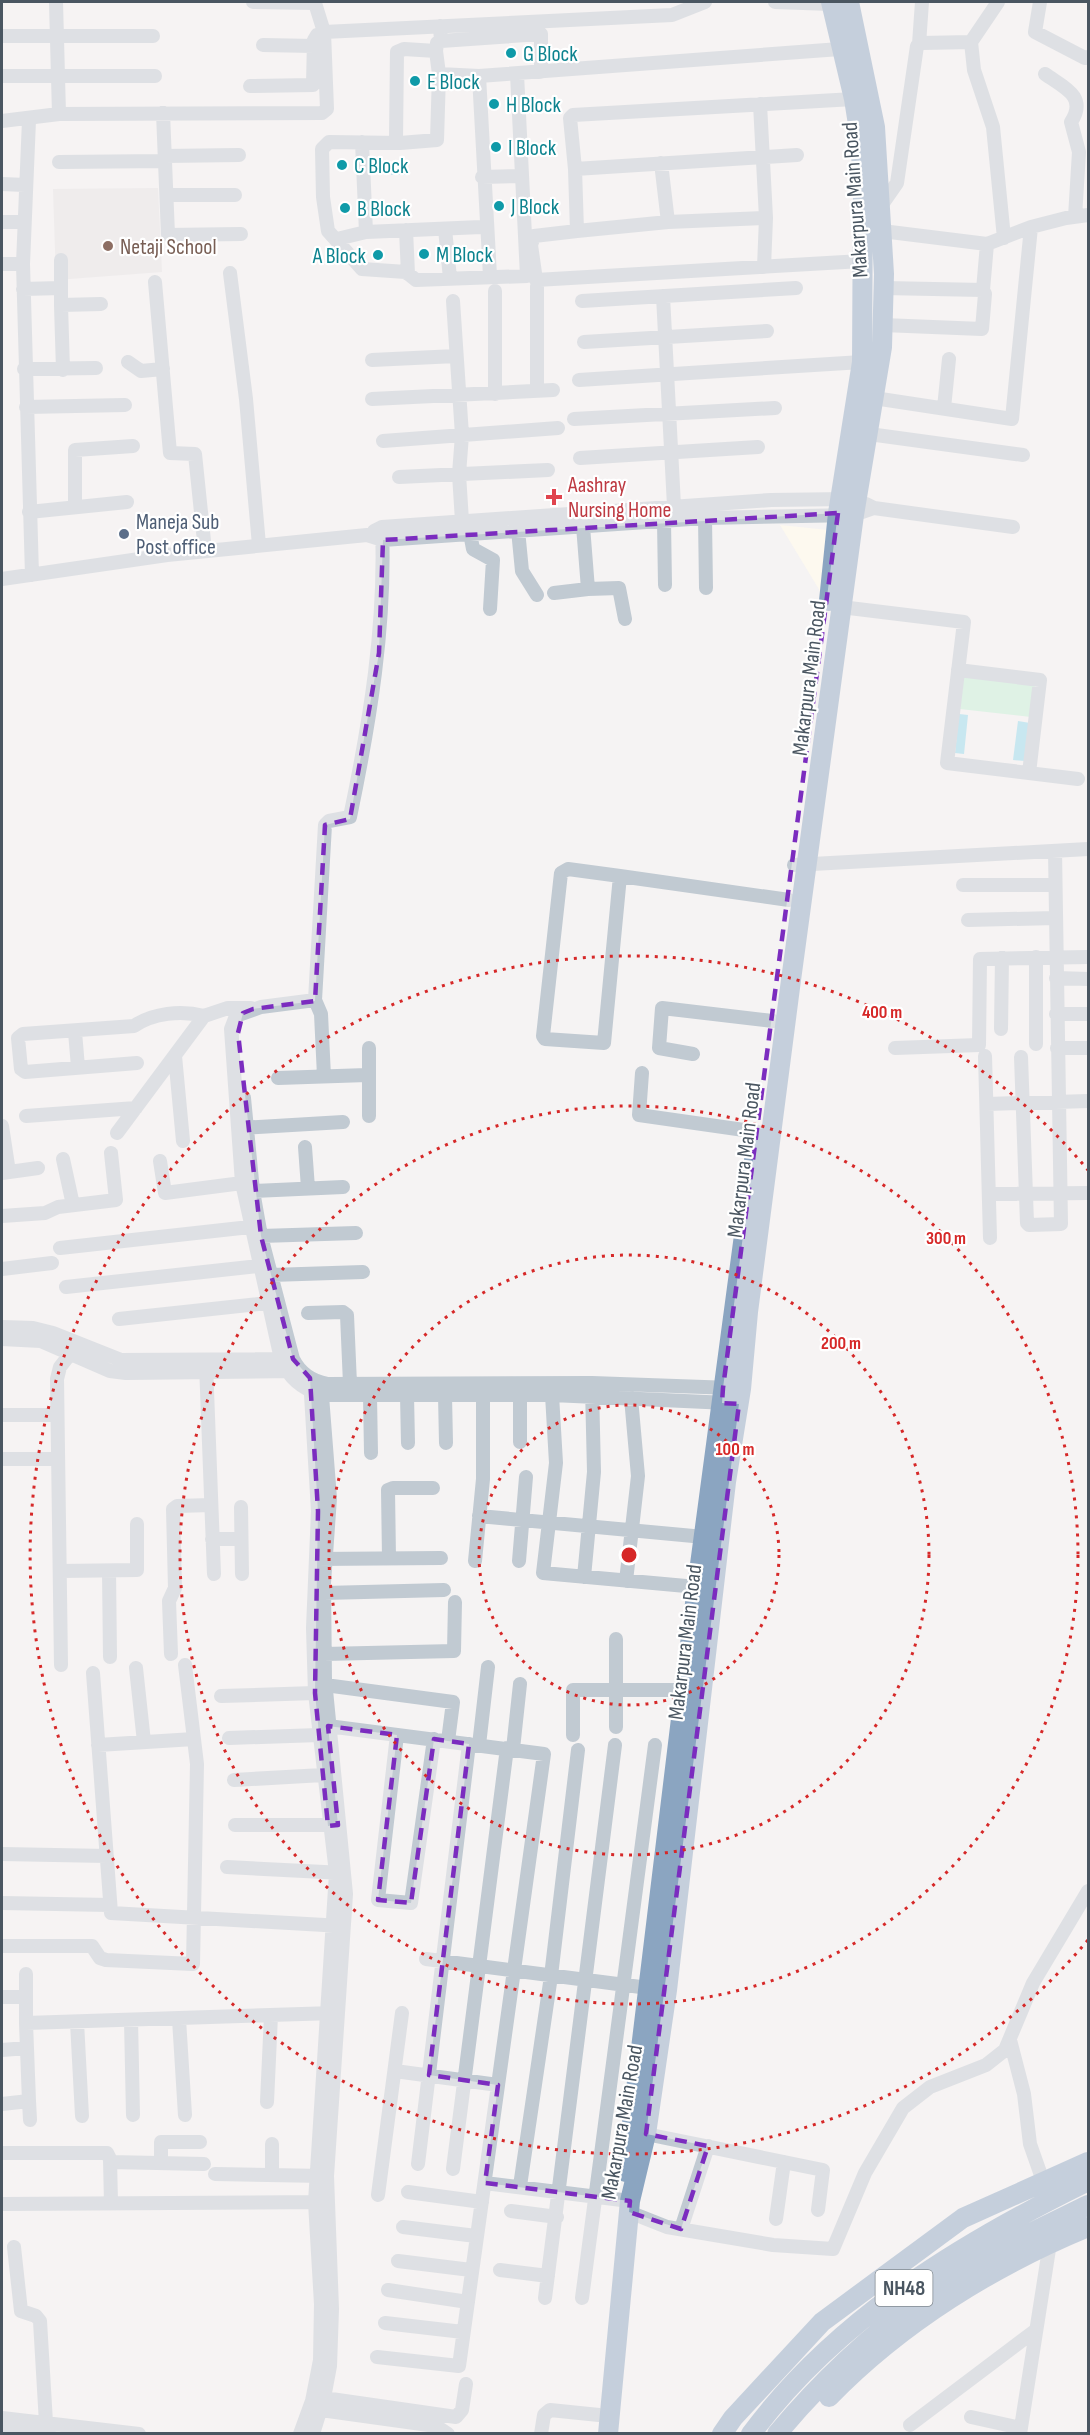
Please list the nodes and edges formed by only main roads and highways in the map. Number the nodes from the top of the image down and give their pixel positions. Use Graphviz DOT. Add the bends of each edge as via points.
graph roads {
  1 [pos="837,2"];
  2 [pos="853,507"];
  3 [pos="801,866"];
  4 [pos="731,1396"];
  5 [pos="659,1989"];
  6 [pos="1089,2163"];
  7 [pos="1088,2181"];
  8 [pos="627,2204"];
  9 [pos="1089,2205"];
  10 [pos="1089,2227"];
  11 [pos="613,2323"];
  12 [pos="597,2424"];
  13 [pos="608,2433"];
  14 [pos="722,2433"];
  15 [pos="751,2433"];
  16 [pos="777,2433"];
  17 [pos="794,2433"];
  1 -- 2 [label="highway, Makarpura Main Road" via="840,49 854,99 863,165 862,362"];
  1 -- 2 [label="highway, Makarpura Main Road" via="874,117 884,288 869,434"];
  2 -- 3 [label="highway, Makarpura Main Road"];
  2 -- 3 [label="highway, Makarpura Main Road"];
  3 -- 4 [label="highway, Makarpura Main Road" via="772,1122"];
  3 -- 4 [label="highway, Makarpura Main Road" via="789,900 758,1132"];
  4 -- 5 [label="highway, Makarpura Main Road" via="726,1482"];
  4 -- 5 [label="highway, Makarpura Main Road" via="697,1587"];
  5 -- 8 [label="highway, Makarpura Main Road"];
  5 -- 8 [label="highway, Makarpura Main Road" via="646,2134"];
  6 -- 14 [label="highway" via="963,2218 822,2322"];
  7 -- 15 [label="highway, NH48" via="952,2254 842,2334"];
  8 -- 11 [label="highway, Makarpura Main Road"];
  9 -- 16 [label="highway, NH48" via="1031,2232 948,2280 846,2360"];
  10 -- 17 [label="highway" via="1000,2267 919,2320 846,2380"];
  11 -- 12 [label="highway"];
  11 -- 13 [label="highway"];
}
